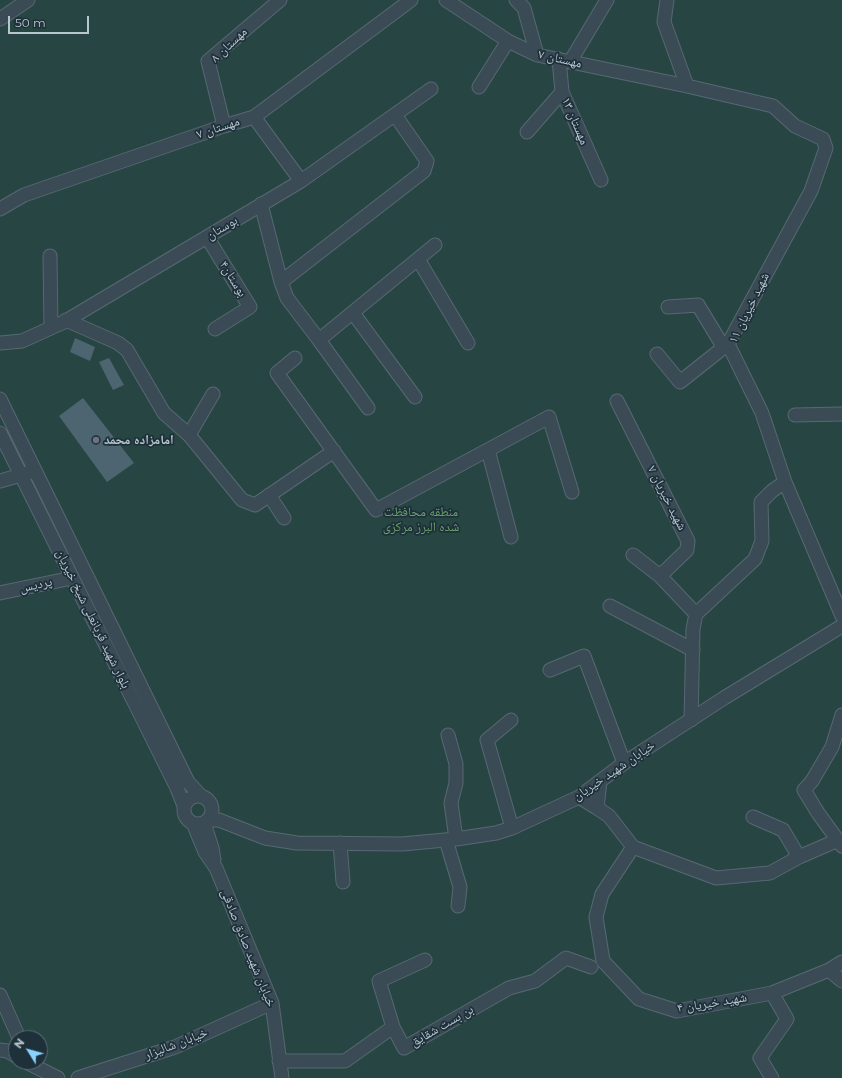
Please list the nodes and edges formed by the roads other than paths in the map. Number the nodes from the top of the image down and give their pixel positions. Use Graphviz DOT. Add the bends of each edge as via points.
graph roads {
  1 [pos="28,0"];
  2 [pos="280,0"];
  3 [pos="411,0"];
  4 [pos="446,0"];
  5 [pos="607,0"];
  6 [pos="667,0"];
  7 [pos="524,3"];
  8 [pos="0,19"];
  9 [pos="508,41"];
  10 [pos="537,55"];
  11 [pos="564,60"];
  12 [pos="687,86"];
  13 [pos="479,87"];
  14 [pos="431,89"];
  15 [pos="562,92"];
  16 [pos="395,115"];
  17 [pos="254,116"];
  18 [pos="224,126"];
  19 [pos="527,132"];
  20 [pos="601,180"];
  21 [pos="301,181"];
  22 [pos="261,204"];
  23 [pos="0,209"];
  24 [pos="207,237"];
  25 [pos="435,245"];
  26 [pos="50,256"];
  27 [pos="418,259"];
  28 [pos="281,282"];
  29 [pos="668,307"];
  30 [pos="353,313"];
  31 [pos="66,320"];
  32 [pos="51,327"];
  33 [pos="216,329"];
  34 [pos="319,340"];
  35 [pos="0,343"];
  36 [pos="468,343"];
  37 [pos="726,346"];
  38 [pos="657,354"];
  39 [pos="295,358"];
  40 [pos="213,394"];
  41 [pos="415,397"];
  42 [pos="0,399"];
  43 [pos="617,400"];
  44 [pos="368,408"];
  45 [pos="842,414"];
  46 [pos="795,415"];
  47 [pos="0,433"];
  48 [pos="189,435"];
  49 [pos="488,450"];
  50 [pos="334,451"];
  51 [pos="35,469"];
  52 [pos="21,475"];
  53 [pos="0,481"];
  54 [pos="785,482"];
  55 [pos="572,492"];
  56 [pos="269,495"];
  57 [pos="284,518"];
  58 [pos="511,537"];
  59 [pos="634,555"];
  60 [pos="660,576"];
  61 [pos="72,578"];
  62 [pos="0,593"];
  63 [pos="610,606"];
  64 [pos="696,614"];
  65 [pos="842,616"];
  66 [pos="842,626"];
  67 [pos="693,650"];
  68 [pos="550,670"];
  69 [pos="155,714"];
  70 [pos="842,715"];
  71 [pos="143,720"];
  72 [pos="511,720"];
  73 [pos="691,720"];
  74 [pos="448,735"];
  75 [pos="624,763"];
  76 [pos="600,781"];
  77 [pos="200,796"];
  78 [pos="578,797"];
  79 [pos="211,803"];
  80 [pos="184,806"];
  81 [pos="597,808"];
  82 [pos="753,817"];
  83 [pos="202,822"];
  84 [pos="512,828"];
  85 [pos="243,829"];
  86 [pos="451,840"];
  87 [pos="840,843"];
  88 [pos="340,844"];
  89 [pos="633,847"];
  90 [pos="799,857"];
  91 [pos="343,882"];
  92 [pos="458,906"];
  93 [pos="425,960"];
  94 [pos="842,962"];
  95 [pos="591,967"];
  96 [pos="830,970"];
  97 [pos="842,981"];
  98 [pos="772,993"];
  99 [pos="0,994"];
  100 [pos="272,1003"];
  101 [pos="393,1027"];
  102 [pos="16,1030"];
  103 [pos="279,1061"];
  104 [pos="43,1070"];
  105 [pos="58,1078"];
  106 [pos="78,1078"];
  107 [pos="282,1078"];
  108 [pos="772,1078"];
  1 -- 8 [label="street"];
  2 -- 18 [label="street, مهستان ۸" via="208,61"];
  3 -- 17 [label="street, مهستان ۷"];
  4 -- 9 [label="street, مهستان ۷"];
  5 -- 11 [label="street"];
  6 -- 12 [label="street" via="664,22"];
  7 -- 10 [label="street"];
  9 -- 10 [label="street, مهستان ۷"];
  9 -- 13 [label="street"];
  10 -- 11 [label="street, مهستان ۷"];
  11 -- 12 [label="street, مهستان ۷"];
  11 -- 15 [label="street, مهستان ۱۳"];
  12 -- 37 [label="street, شهید خیریان ۱۱" via="773,106 795,126 823,139 826,148 811,191"];
  14 -- 16 [label="street, بوستان"];
  15 -- 19 [label="street"];
  15 -- 20 [label="street, مهستان ۱۳"];
  16 -- 21 [label="street, بوستان"];
  16 -- 28 [label="street" via="427,161 424,171"];
  17 -- 18 [label="street, مهستان ۷"];
  17 -- 21 [label="street"];
  18 -- 23 [label="street, مهستان ۷" via="24,195"];
  21 -- 22 [label="street, بوستان"];
  22 -- 24 [label="street, بوستان"];
  22 -- 28 [label="street"];
  24 -- 31 [label="street, بوستان"];
  24 -- 33 [label="street, بوستان۴" via="250,307"];
  25 -- 27 [label="street"];
  26 -- 32 [label="street"];
  27 -- 30 [label="street"];
  27 -- 36 [label="street"];
  28 -- 34 [label="street" via="287,298"];
  29 -- 37 [label="street" via="698,305"];
  30 -- 34 [label="street"];
  30 -- 41 [label="street"];
  31 -- 32 [label="street, بوستان"];
  31 -- 48 [label="street" via="118,343 127,350 164,414"];
  32 -- 35 [label="street, بوستان" via="22,341"];
  34 -- 44 [label="street"];
  37 -- 38 [label="street" via="680,382"];
  37 -- 54 [label="street, شهید خیریان ۱۱" via="762,413"];
  39 -- 50 [label="street" via="277,373"];
  40 -- 48 [label="street"];
  42 -- 51 [label="street"];
  43 -- 60 [label="street, شهید خیریان ۷" via="688,541 687,550"];
  45 -- 46 [label="street"];
  47 -- 52 [label="street, بلوار شهید قربانعلی شیخ خیریان"];
  48 -- 56 [label="street" via="242,500 255,505"];
  49 -- 50 [label="street" via="376,510"];
  49 -- 55 [label="street" via="549,417"];
  49 -- 58 [label="street"];
  50 -- 56 [label="street"];
  51 -- 52 [label="street"];
  51 -- 69 [label="street"];
  52 -- 53 [label="street"];
  52 -- 61 [label="street, بلوار شهید قربانعلی شیخ خیریان"];
  54 -- 64 [label="street" via="762,502 762,542 756,559"];
  54 -- 65 [label="street, شهید خیریان ۱۱"];
  56 -- 57 [label="street"];
  59 -- 60 [label="street"];
  60 -- 64 [label="street"];
  61 -- 62 [label="street, پردیس"];
  61 -- 71 [label="street, بلوار شهید قربانعلی شیخ خیریان"];
  63 -- 67 [label="street"];
  64 -- 67 [label="street"];
  66 -- 73 [label="street, خیابان شهید خیریان"];
  67 -- 73 [label="street"];
  68 -- 75 [label="street" via="584,656"];
  69 -- 71 [label="street"];
  69 -- 77 [label="street" via="188,782"];
  70 -- 87 [label="street" via="832,747 804,790"];
  71 -- 80 [label="street, بلوار شهید قربانعلی شیخ خیریان"];
  72 -- 84 [label="street" via="487,740"];
  73 -- 75 [label="street, خیابان شهید خیریان"];
  74 -- 86 [label="street" via="456,764 456,784 451,803"];
  75 -- 76 [label="street, خیابان شهید خیریان"];
  76 -- 78 [label="street, خیابان شهید خیریان"];
  76 -- 81 [label="street"];
  77 -- 79 [label="street"];
  77 -- 80 [label="street" via="188,799"];
  78 -- 81 [label="street"];
  78 -- 84 [label="street, خیابان شهید خیریان"];
  79 -- 83 [label="street" via="212,812"];
  79 -- 85 [label="street"];
  80 -- 83 [label="street" via="189,821"];
  81 -- 89 [label="street" via="609,816"];
  82 -- 90 [label="street" via="783,830"];
  83 -- 85 [label="street, خیابان شهید خیریان" via="219,820"];
  83 -- 100 [label="street, خیابان شهید صادق صادقی" via="205,852 216,868"];
  84 -- 86 [label="street, خیابان شهید خیریان"];
  85 -- 88 [label="street, خیابان شهید خیریان" via="265,838 297,843"];
  86 -- 88 [label="street, خیابان شهید خیریان" via="402,844"];
  86 -- 92 [label="street" via="460,887"];
  87 -- 90 [label="street"];
  88 -- 91 [label="street"];
  89 -- 90 [label="street" via="716,878 770,873"];
  89 -- 98 [label="street, شهید خیریان ۴" via="602,894 596,917 603,961 639,999 677,1011"];
  93 -- 101 [label="street" via="379,981"];
  94 -- 96 [label="street, شهید خیریان ۴"];
  95 -- 101 [label="street, بن بست شقایق" via="566,958 535,981 509,988 404,1048"];
  96 -- 97 [label="street"];
  96 -- 98 [label="street, شهید خیریان ۴"];
  98 -- 108 [label="street" via="787,1019 760,1058"];
  99 -- 102 [label="street"];
  100 -- 103 [label="street, خیابان شهید صادق صادقی"];
  100 -- 106 [label="street, خیابان شالیزار" via="175,1047"];
  101 -- 103 [label="street, بن بست شقایق" via="345,1061"];
  103 -- 107 [label="street, خیابان شهید صادق صادقی"];
  104 -- 105 [label="street"];
}
